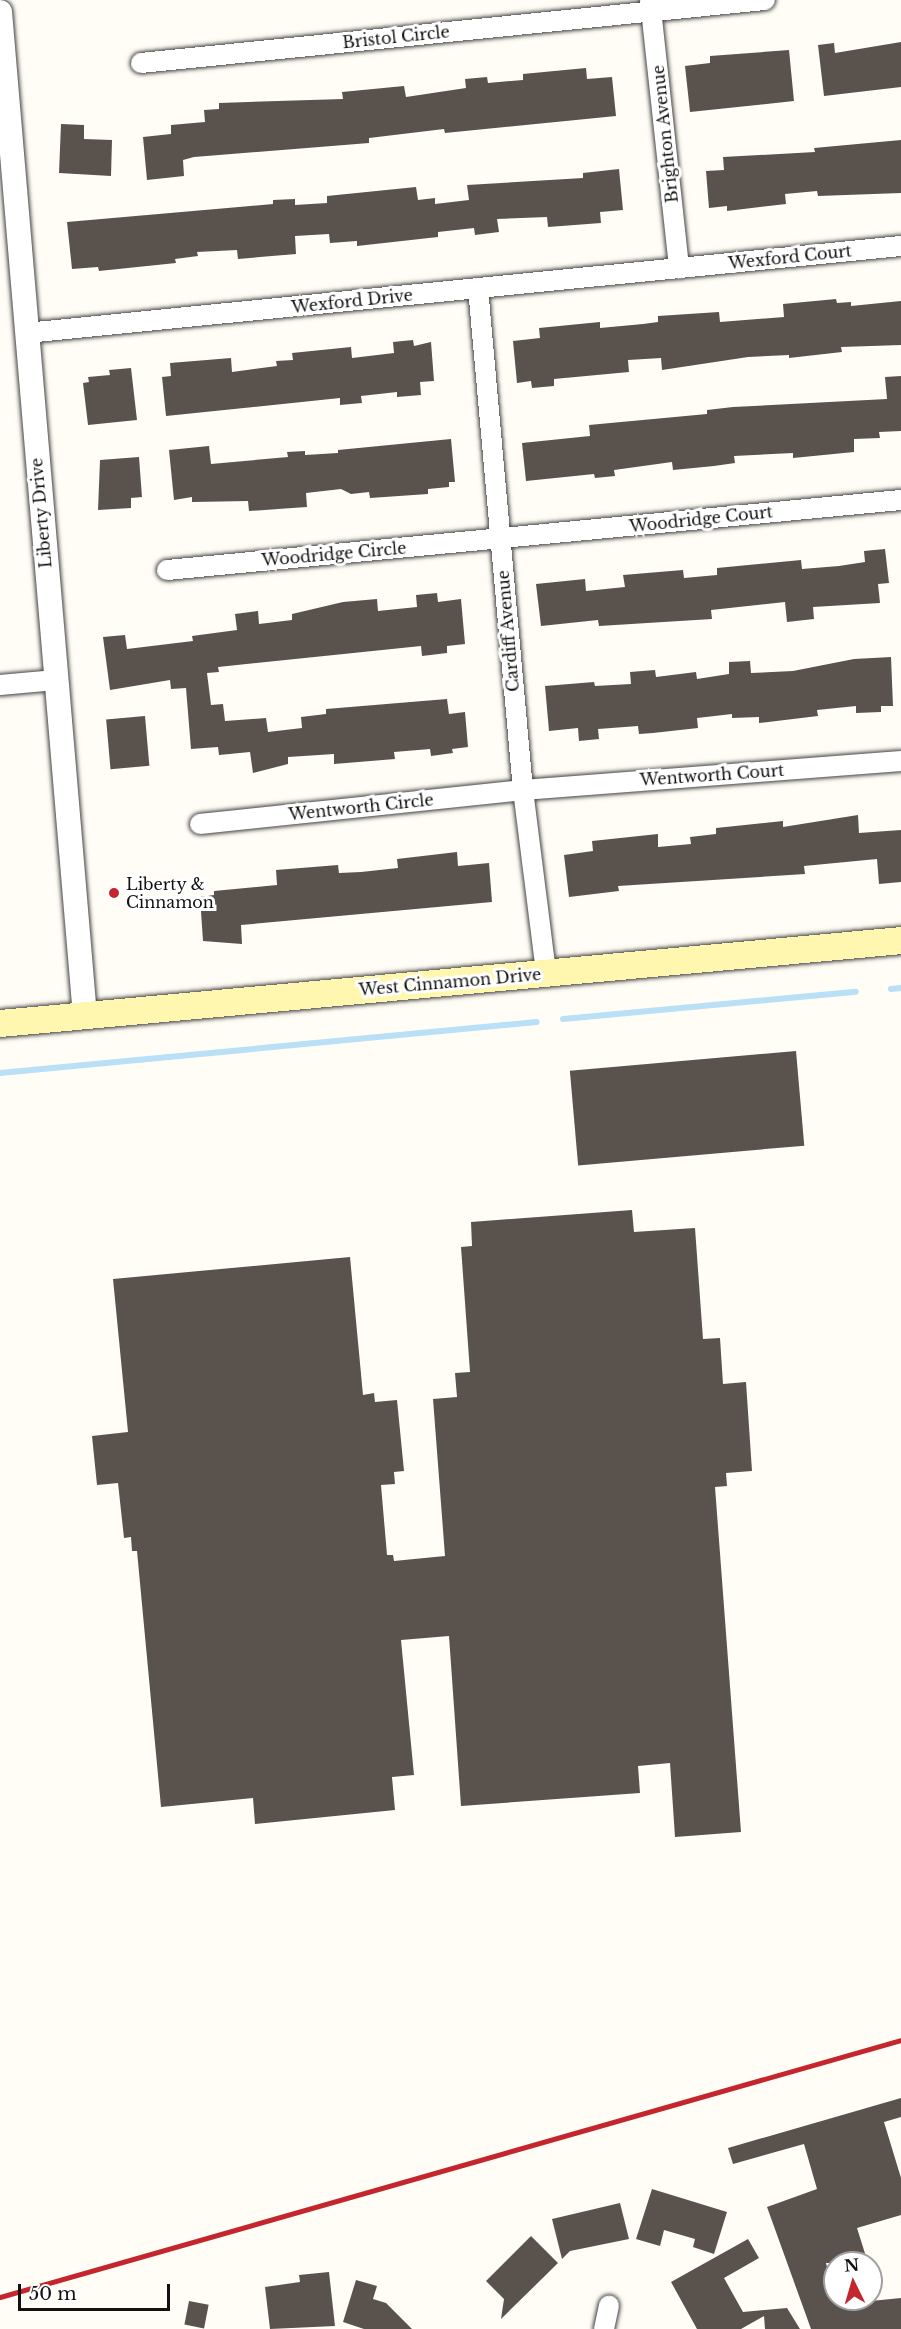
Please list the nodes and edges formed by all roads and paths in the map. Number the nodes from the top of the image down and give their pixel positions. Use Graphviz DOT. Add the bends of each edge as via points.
graph roads {
  1 [pos="765,0"];
  2 [pos="651,5"];
  3 [pos="0,12"];
  4 [pos="141,63"];
  5 [pos="901,246"];
  6 [pos="679,268"];
  7 [pos="478,288"];
  8 [pos="26,333"];
  9 [pos="901,500"];
  10 [pos="500,539"];
  11 [pos="168,570"];
  12 [pos="56,680"];
  13 [pos="0,685"];
  14 [pos="901,761"];
  15 [pos="523,790"];
  16 [pos="200,824"];
  17 [pos="901,940"];
  18 [pos="546,973"];
  19 [pos="85,1015"];
  20 [pos="0,1023"];
  21 [pos="609,2306"];
  22 [pos="604,2329"];
  1 -- 2 [label="street, Bristol Circle"];
  2 -- 4 [label="street, Bristol Circle"];
  2 -- 6 [label="street, Brighton Avenue"];
  3 -- 8 [label="street, Liberty Drive"];
  5 -- 6 [label="street, Wexford Court"];
  6 -- 7 [label="street, Wexford Drive"];
  7 -- 8 [label="street, Wexford Drive"];
  7 -- 10 [label="street, Cardiff Avenue"];
  8 -- 12 [label="street, Liberty Drive"];
  9 -- 10 [label="street, Woodridge Court"];
  10 -- 11 [label="street, Woodridge Circle"];
  10 -- 15 [label="street, Cardiff Avenue"];
  12 -- 13 [label="street"];
  12 -- 19 [label="street, Liberty Drive"];
  14 -- 15 [label="street, Wentworth Court"];
  15 -- 16 [label="street, Wentworth Circle"];
  15 -- 18 [label="street, Cardiff Avenue"];
  17 -- 18 [label="main road, West Cinnamon Drive"];
  18 -- 19 [label="main road, West Cinnamon Drive"];
  19 -- 20 [label="main road, West Cinnamon Drive"];
  21 -- 22 [label="street"];
}
